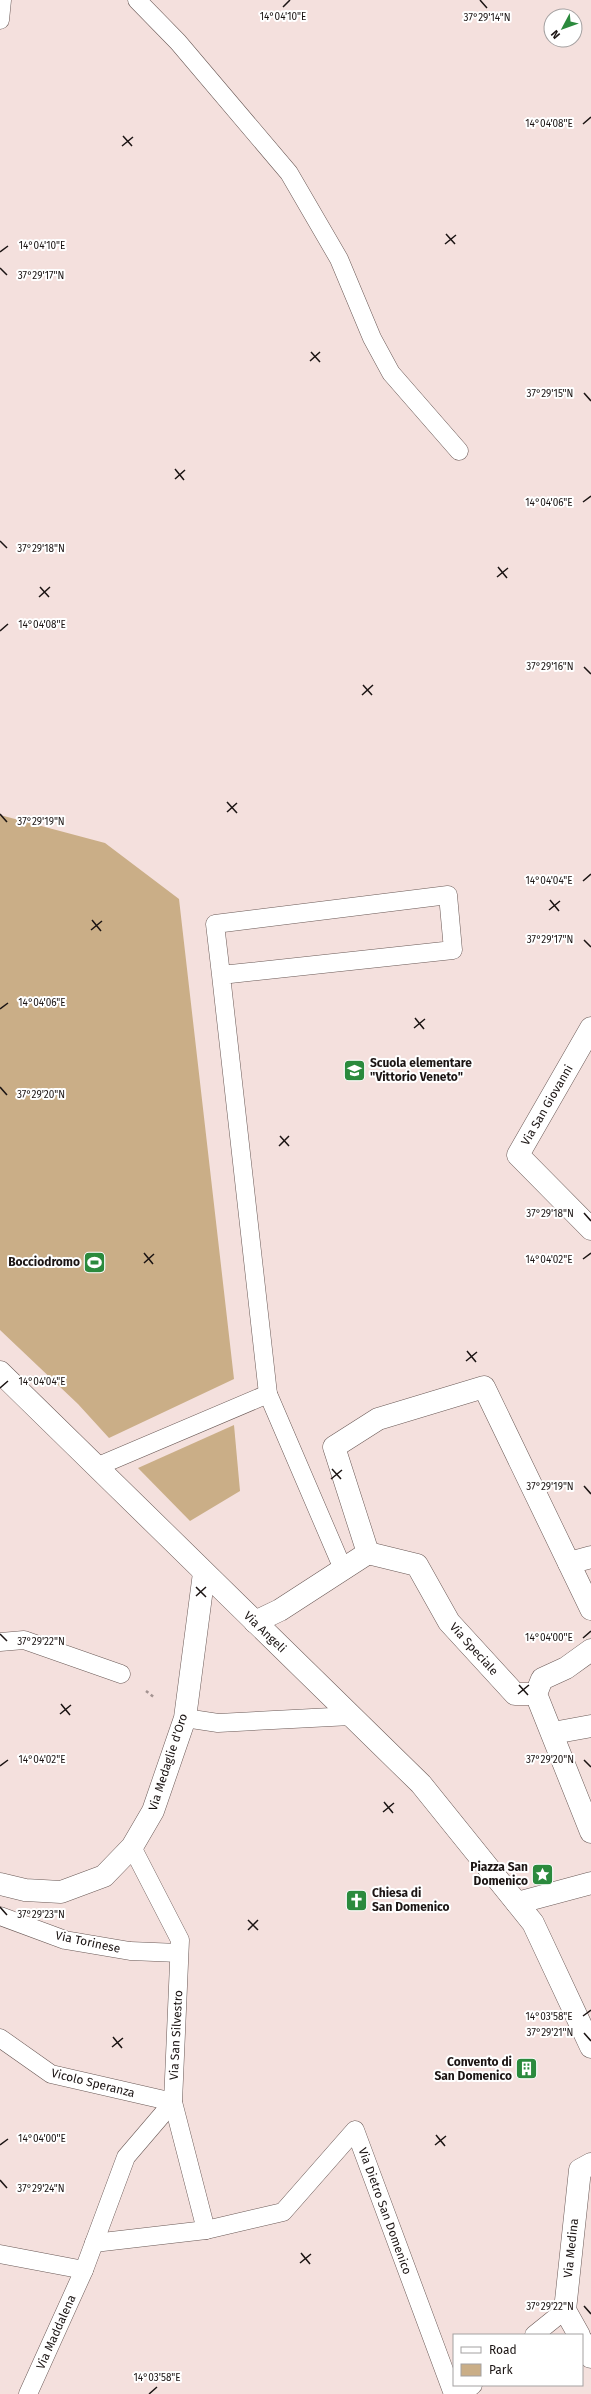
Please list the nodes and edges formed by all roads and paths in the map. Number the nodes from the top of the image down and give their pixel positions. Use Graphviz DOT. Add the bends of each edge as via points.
graph roads {
  1 [pos="2,0"];
  2 [pos="137,0"];
  3 [pos="0,20"];
  4 [pos="459,450"];
  5 [pos="220,975"];
  6 [pos="591,1028"];
  7 [pos="591,1229"];
  8 [pos="0,1372"];
  9 [pos="268,1394"];
  10 [pos="96,1467"];
  11 [pos="368,1553"];
  12 [pos="591,1557"];
  13 [pos="569,1563"];
  14 [pos="343,1569"];
  15 [pos="204,1573"];
  16 [pos="591,1609"];
  17 [pos="255,1622"];
  18 [pos="0,1642"];
  19 [pos="591,1650"];
  20 [pos="121,1674"];
  21 [pos="536,1694"];
  22 [pos="351,1716"];
  23 [pos="185,1718"];
  24 [pos="591,1726"];
  25 [pos="553,1733"];
  26 [pos="591,1832"];
  27 [pos="132,1847"];
  28 [pos="591,1883"];
  29 [pos="0,1884"];
  30 [pos="517,1903"];
  31 [pos="0,1916"];
  32 [pos="179,1953"];
  33 [pos="0,2038"];
  34 [pos="591,2047"];
  35 [pos="173,2102"];
  36 [pos="591,2164"];
  37 [pos="206,2230"];
  38 [pos="94,2243"];
  39 [pos="0,2254"];
  40 [pos="84,2270"];
  41 [pos="565,2310"];
  42 [pos="535,2334"];
  43 [pos="578,2334"];
  44 [pos="583,2343"];
  45 [pos="591,2357"];
  46 [pos="472,2386"];
  47 [pos="28,2394"];
  48 [pos="453,2394"];
  49 [pos="462,2394"];
  1 -- 3 [label="lane"];
  2 -- 4 [label="lane" via="178,42 289,173 339,259 372,338 391,372"];
  5 -- 5 [label="lane" via="215,924 448,895 453,950"];
  5 -- 9 [label="lane"];
  6 -- 7 [label="street, Via San Giovanni" via="518,1155"];
  8 -- 10 [label="street, Via Angeli"];
  9 -- 10 [label="lane"];
  9 -- 14 [label="lane"];
  10 -- 15 [label="street, Via Angeli"];
  11 -- 13 [label="street" via="334,1447 378,1419 484,1388"];
  11 -- 14 [label="street"];
  11 -- 21 [label="street, Via Speciale" via="417,1565 449,1622 515,1694"];
  12 -- 13 [label="street"];
  13 -- 16 [label="street"];
  14 -- 17 [label="street" via="280,1610"];
  15 -- 17 [label="street, Via Angeli"];
  15 -- 23 [label="street, Via Medaglie d'Oro"];
  17 -- 22 [label="street, Via Angeli"];
  18 -- 20 [label="lane" via="24,1640"];
  19 -- 21 [label="street" via="566,1668 542,1679"];
  20 -- 23 [label="path"];
  21 -- 25 [label="street"];
  22 -- 23 [label="lane" via="218,1723"];
  22 -- 30 [label="street, Via Angeli" via="421,1784"];
  23 -- 27 [label="street, Via Medaglie d'Oro" via="153,1812"];
  24 -- 25 [label="street"];
  25 -- 26 [label="street"];
  27 -- 29 [label="street, Via Medaglie d'Oro" via="104,1876 61,1892 25,1890"];
  27 -- 32 [label="lane, Via San Silvestro" via="180,1940"];
  28 -- 30 [label="street"];
  30 -- 34 [label="street, Via Angeli" via="533,1923"];
  31 -- 32 [label="lane, Via Torinese" via="65,1940 130,1951"];
  32 -- 35 [label="lane, Via San Silvestro"];
  33 -- 35 [label="lane, Vicolo Speranza" via="50,2074"];
  35 -- 37 [label="lane, Via San Silvestro"];
  35 -- 38 [label="lane, Via Maddalena" via="126,2157"];
  36 -- 41 [label="street, Via Medina" via="580,2170"];
  37 -- 38 [label="lane"];
  37 -- 48 [label="lane, Via Dietro San Domenico" via="283,2212 355,2130"];
  38 -- 40 [label="lane, Via Maddalena"];
  39 -- 40 [label="lane"];
  40 -- 47 [label="lane, Via Maddalena"];
  41 -- 42 [label="lane"];
  41 -- 43 [label="street"];
  44 -- 45 [label="street"];
  46 -- 49 [label="lane"];
}
